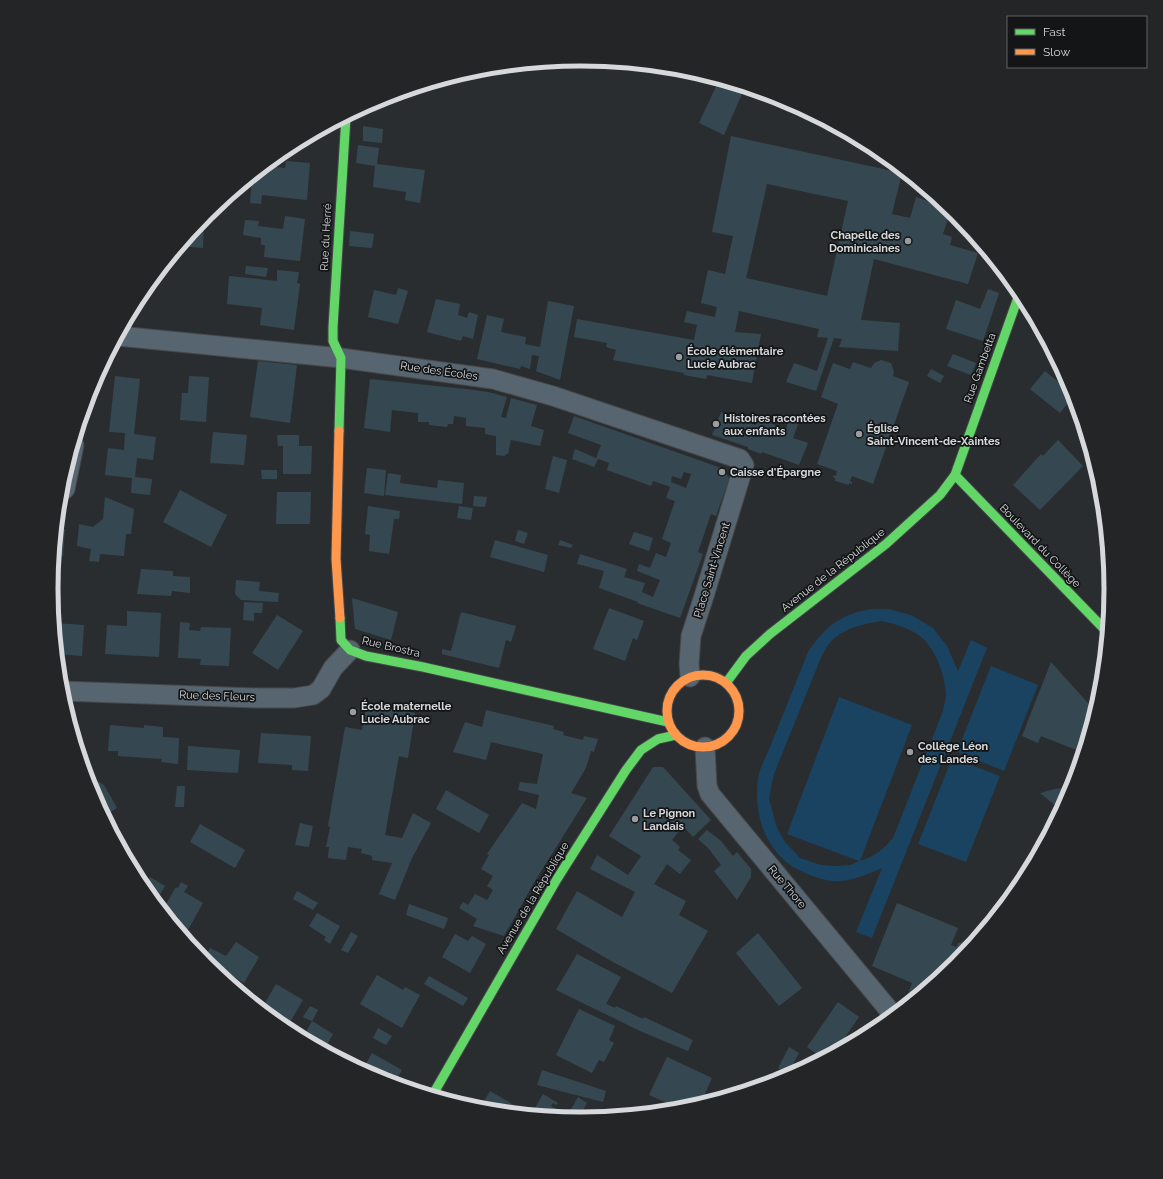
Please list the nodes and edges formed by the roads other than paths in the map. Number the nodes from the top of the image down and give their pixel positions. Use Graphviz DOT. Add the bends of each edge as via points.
graph roads {
  1 [pos="346,122"];
  2 [pos="1017,300"];
  3 [pos="123,337"];
  4 [pos="340,358"];
  5 [pos="744,465"];
  6 [pos="955,475"];
  7 [pos="1104,629"];
  8 [pos="350,650"];
  9 [pos="690,677"];
  10 [pos="726,683"];
  11 [pos="68,691"];
  12 [pos="668,722"];
  13 [pos="676,735"];
  14 [pos="705,747"];
  15 [pos="891,1012"];
  16 [pos="435,1092"];
  1 -- 4 [label="main road, Rue du Herré" via="333,327 333,341"];
  2 -- 6 [label="main road, Rue Gambetta"];
  3 -- 4 [label="street, Rue des Écoles"];
  4 -- 5 [label="street, Rue des Écoles" via="493,379 553,396 740,459"];
  4 -- 8 [label="main road, Rue Brostra" via="336,559 341,640"];
  5 -- 9 [label="street, Place Saint-Vincent" via="691,636"];
  6 -- 7 [label="main road, Boulevard du Collège"];
  6 -- 10 [label="main road, Avenue de la République" via="940,495 902,530 770,634 746,656"];
  8 -- 11 [label="street, Rue des Fleurs" via="333,668 321,689 313,695 294,698"];
  8 -- 12 [label="main road, Rue Brostra" via="366,656"];
  9 -- 10 [label="main road" via="709,675"];
  9 -- 12 [label="main road" via="673,690 668,700"];
  10 -- 14 [label="main road" via="738,704 738,716 734,728 727,737 717,744"];
  12 -- 13 [label="main road"];
  13 -- 14 [label="main road" via="684,742"];
  13 -- 16 [label="main road, Avenue de la République" via="658,739 641,750 626,770 557,879"];
  14 -- 15 [label="street, Rue Thore" via="707,786 710,794"];
}
